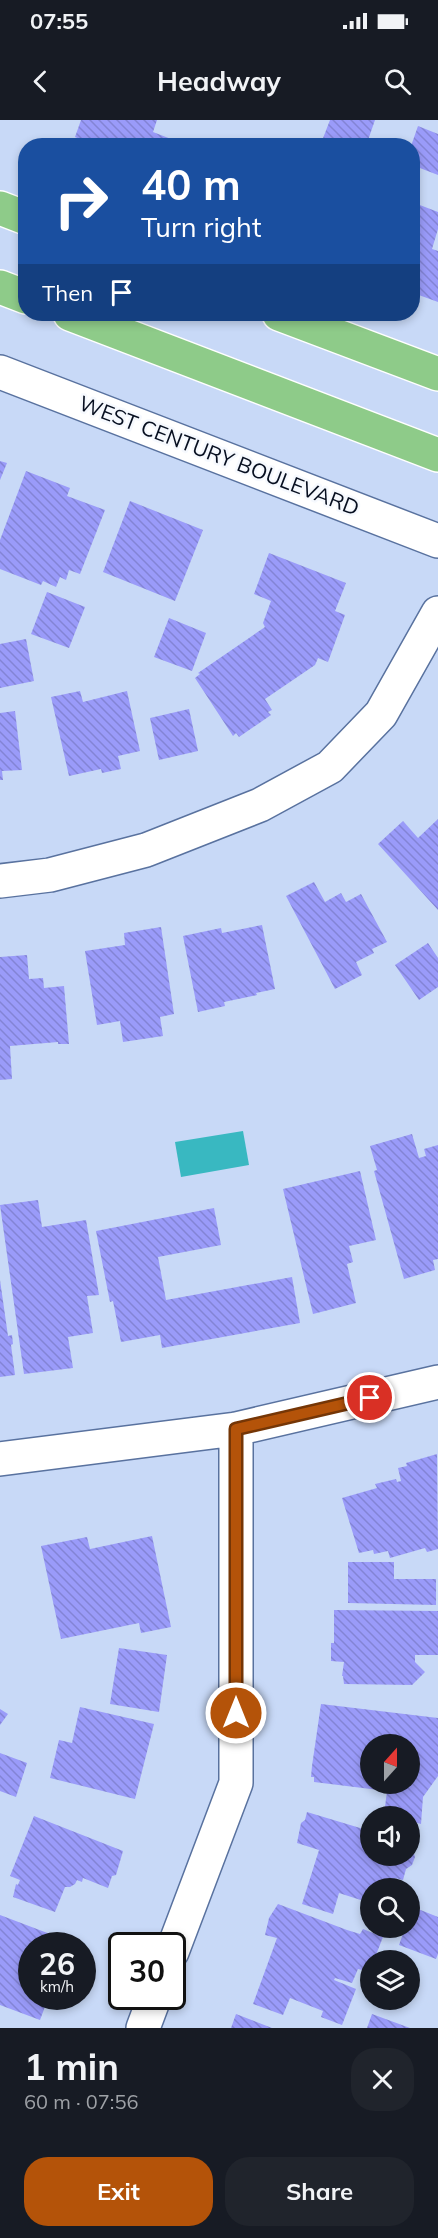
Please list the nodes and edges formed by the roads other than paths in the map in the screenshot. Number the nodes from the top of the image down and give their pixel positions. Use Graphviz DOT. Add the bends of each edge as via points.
graph roads {
  1 [pos="0,208"];
  2 [pos="18,215"];
  3 [pos="0,287"];
  4 [pos="18,294"];
  5 [pos="88,321"];
  6 [pos="298,321"];
  7 [pos="0,372"];
  8 [pos="438,374"];
  9 [pos="438,455"];
  10 [pos="438,541"];
  11 [pos="438,613"];
  12 [pos="0,881"];
  13 [pos="438,1382"];
  14 [pos="236,1429"];
  15 [pos="0,1459"];
  16 [pos="180,1932"];
  17 [pos="150,2010"];
  18 [pos="144,2028"];
  1 -- 2 [label="main road"];
  3 -- 4 [label="main road"];
  5 -- 9 [label="main road"];
  6 -- 8 [label="main road"];
  7 -- 10 [label="street, WEST CENTURY BOULEVARD"];
  11 -- 12 [label="street" via="381,714 330,767 260,805 146,850 50,875"];
  13 -- 14 [label="street"];
  14 -- 15 [label="street"];
  14 -- 16 [label="street" via="236,1783"];
  17 -- 18 [label="street"];
}
